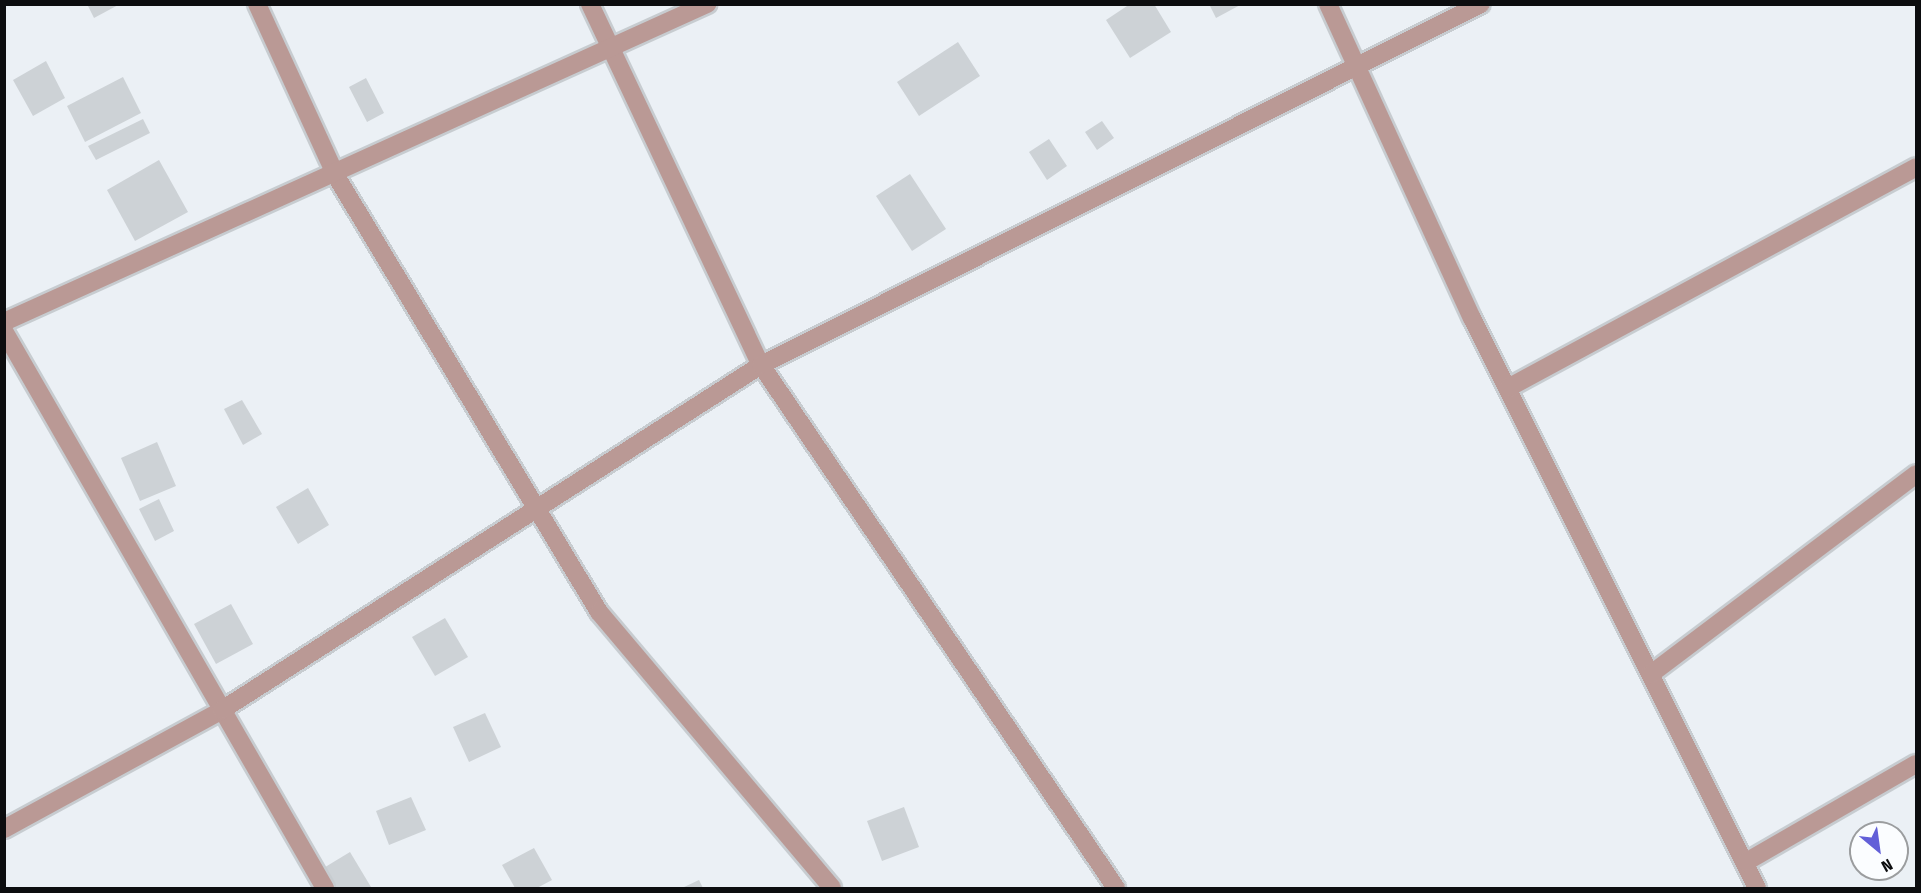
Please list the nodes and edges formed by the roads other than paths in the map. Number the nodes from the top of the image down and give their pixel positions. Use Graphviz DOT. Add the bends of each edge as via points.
graph roads {
  1 [pos="256,4"];
  2 [pos="590,4"];
  3 [pos="706,4"];
  4 [pos="1328,4"];
  5 [pos="1481,4"];
  6 [pos="611,49"];
  7 [pos="1357,67"];
  8 [pos="1917,167"];
  9 [pos="336,176"];
  10 [pos="4,322"];
  11 [pos="4,332"];
  12 [pos="761,365"];
  13 [pos="1508,388"];
  14 [pos="1917,474"];
  15 [pos="536,507"];
  16 [pos="1652,674"];
  17 [pos="222,710"];
  18 [pos="1917,764"];
  19 [pos="4,829"];
  20 [pos="1746,862"];
  21 [pos="325,888"];
  22 [pos="832,888"];
  23 [pos="1116,888"];
  24 [pos="1757,888"];
  1 -- 9 [label="street"];
  2 -- 6 [label="street"];
  3 -- 6 [label="street"];
  4 -- 7 [label="street"];
  5 -- 7 [label="street"];
  6 -- 9 [label="street"];
  6 -- 12 [label="street"];
  7 -- 12 [label="street"];
  7 -- 13 [label="street"];
  8 -- 13 [label="street"];
  9 -- 10 [label="street"];
  9 -- 15 [label="street"];
  11 -- 17 [label="street"];
  12 -- 15 [label="street"];
  12 -- 23 [label="street"];
  13 -- 16 [label="street"];
  14 -- 16 [label="street"];
  15 -- 17 [label="street"];
  15 -- 22 [label="street" via="599,612"];
  16 -- 20 [label="street"];
  17 -- 19 [label="street"];
  17 -- 21 [label="street"];
  18 -- 20 [label="street"];
  20 -- 24 [label="street"];
}
